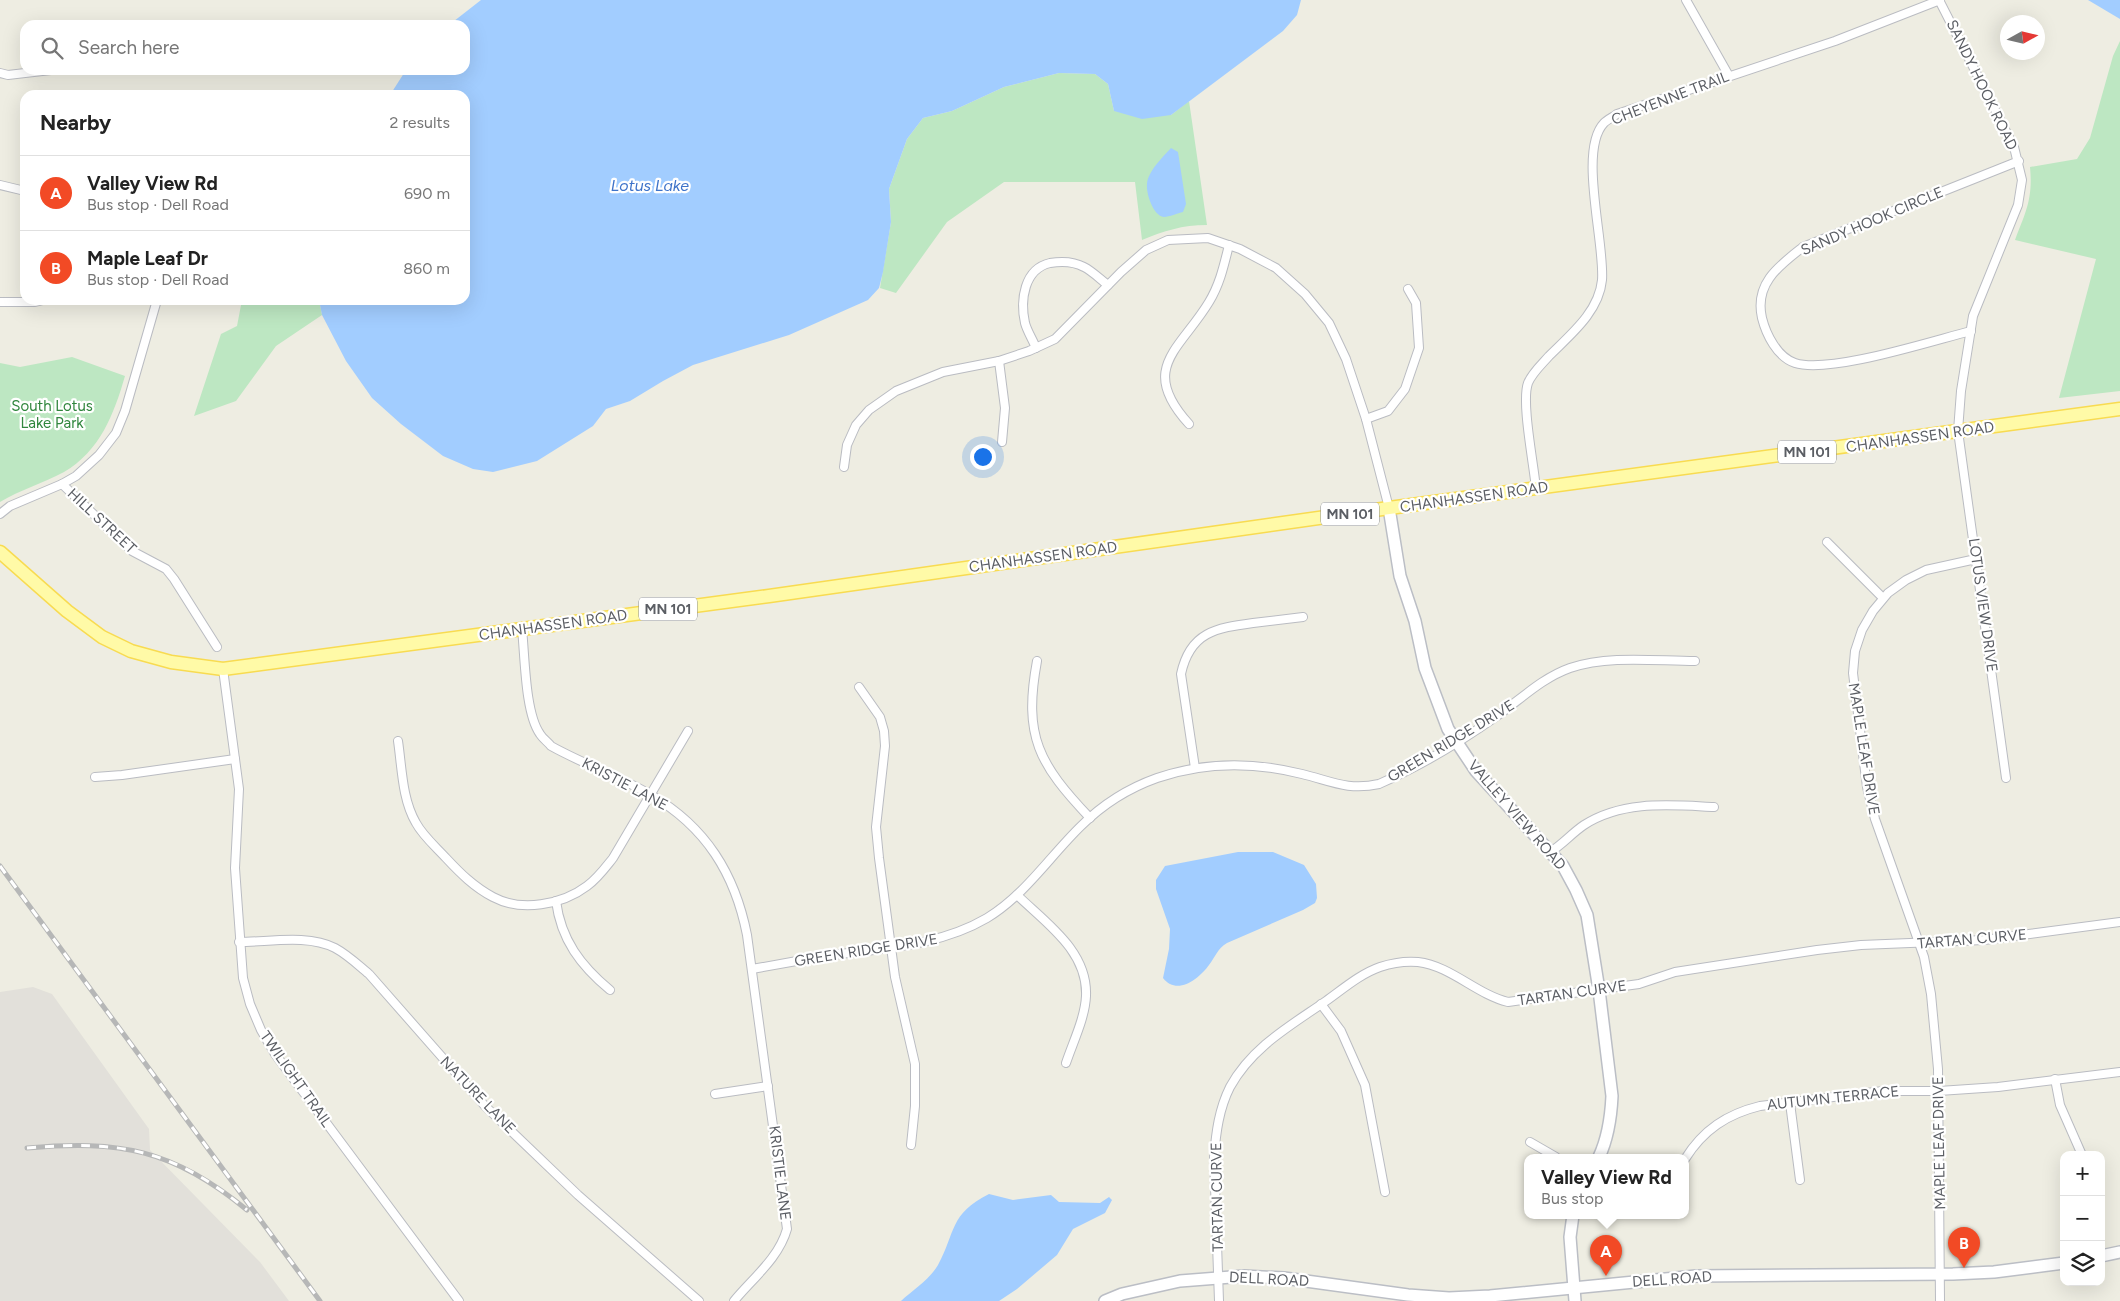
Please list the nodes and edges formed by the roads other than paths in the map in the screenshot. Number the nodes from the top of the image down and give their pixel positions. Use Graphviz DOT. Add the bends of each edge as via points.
graph roads {
  1 [pos="1686,0"];
  2 [pos="1940,0"];
  3 [pos="0,73"];
  4 [pos="20,74"];
  5 [pos="1729,76"];
  6 [pos="2019,161"];
  7 [pos="0,185"];
  8 [pos="20,190"];
  9 [pos="1229,245"];
  10 [pos="1108,286"];
  11 [pos="1408,289"];
  12 [pos="0,302"];
  13 [pos="20,302"];
  14 [pos="156,305"];
  15 [pos="1970,331"];
  16 [pos="1036,348"];
  17 [pos="999,361"];
  18 [pos="2120,409"];
  19 [pos="1366,420"];
  20 [pos="1189,424"];
  21 [pos="1958,432"];
  22 [pos="1002,442"];
  23 [pos="844,467"];
  24 [pos="62,484"];
  25 [pos="1536,489"];
  26 [pos="1390,508"];
  27 [pos="0,514"];
  28 [pos="1826,542"];
  29 [pos="0,552"];
  30 [pos="1976,559"];
  31 [pos="1883,598"];
  32 [pos="1303,617"];
  33 [pos="522,629"];
  34 [pos="217,647"];
  35 [pos="1695,661"];
  36 [pos="1037,662"];
  37 [pos="223,669"];
  38 [pos="859,687"];
  39 [pos="688,731"];
  40 [pos="398,741"];
  41 [pos="1456,741"];
  42 [pos="235,759"];
  43 [pos="1195,768"];
  44 [pos="95,777"];
  45 [pos="2006,778"];
  46 [pos="650,794"];
  47 [pos="1714,807"];
  48 [pos="1090,818"];
  49 [pos="1550,852"];
  50 [pos="1017,895"];
  51 [pos="556,901"];
  52 [pos="2120,922"];
  53 [pos="239,942"];
  54 [pos="1918,944"];
  55 [pos="890,948"];
  56 [pos="752,969"];
  57 [pos="610,990"];
  58 [pos="1598,990"];
  59 [pos="1322,1004"];
  60 [pos="1066,1062"];
  61 [pos="2120,1072"];
  62 [pos="2054,1079"];
  63 [pos="768,1086"];
  64 [pos="1939,1091"];
  65 [pos="715,1094"];
  66 [pos="1790,1103"];
  67 [pos="1530,1142"];
  68 [pos="911,1145"];
  69 [pos="2080,1151"];
  70 [pos="1551,1154"];
  71 [pos="1600,1154"];
  72 [pos="1688,1154"];
  73 [pos="1800,1180"];
  74 [pos="1385,1192"];
  75 [pos="1572,1219"];
  76 [pos="2120,1252"];
  77 [pos="2105,1255"];
  78 [pos="2060,1264"];
  79 [pos="1940,1274"];
  80 [pos="1219,1277"];
  81 [pos="1574,1287"];
  82 [pos="459,1301"];
  83 [pos="699,1301"];
  84 [pos="734,1301"];
  85 [pos="1105,1301"];
  86 [pos="1219,1301"];
  87 [pos="1575,1301"];
  88 [pos="1940,1301"];
  1 -- 5 [label="street"];
  2 -- 5 [label="street, CHEYENNE TRAIL" via="1835,41"];
  2 -- 6 [label="street, SANDY HOOK ROAD"];
  3 -- 4 [label="street"];
  5 -- 25 [label="street, CHEYENNE TRAIL" via="1617,114 1603,123 1593,153 1602,280 1596,302 1587,317 1528,382 1527,412"];
  6 -- 15 [label="street, SANDY HOOK ROAD" via="2022,180 2018,205 1973,316"];
  6 -- 15 [label="street, SANDY HOOK CIRCLE" via="1803,246 1776,268 1764,286 1761,311 1766,331 1777,349 1798,364 1854,361"];
  7 -- 8 [label="street"];
  9 -- 10 [label="street" via="1208,238 1168,240 1146,250"];
  9 -- 19 [label="street" via="1276,268 1306,294 1330,323"];
  9 -- 20 [label="street" via="1221,280 1196,323 1169,356 1165,368 1167,391"];
  10 -- 16 [label="street" via="1055,339"];
  10 -- 16 [label="street" via="1074,262 1040,265 1024,289 1025,323"];
  11 -- 19 [label="street" via="1416,303 1419,348 1405,389 1388,411"];
  12 -- 13 [label="street"];
  14 -- 24 [label="street" via="116,434 99,455"];
  15 -- 21 [label="street, SANDY HOOK ROAD"];
  16 -- 17 [label="street"];
  17 -- 22 [label="street" via="1005,408"];
  17 -- 23 [label="street" via="943,372 896,391 869,410 856,425 846,445"];
  18 -- 21 [label="main road, CHANHASSEN ROAD / MN 101"];
  19 -- 26 [label="street"];
  21 -- 25 [label="main road, CHANHASSEN ROAD / MN 101"];
  21 -- 30 [label="street, LOTUS VIEW DRIVE"];
  24 -- 27 [label="street" via="10,506"];
  24 -- 34 [label="street, HILL STREET" via="132,551 166,569"];
  25 -- 26 [label="main road, CHANHASSEN ROAD / MN 101"];
  26 -- 33 [label="main road, CHANHASSEN ROAD / MN 101"];
  26 -- 41 [label="street, VALLEY VIEW ROAD" via="1400,576 1415,621 1425,668"];
  28 -- 31 [label="street"];
  29 -- 37 [label="main road, CHANHASSEN ROAD / MN 101" via="102,637 131,651 171,662"];
  30 -- 31 [label="street, MAPLE LEAF DRIVE" via="1926,570 1906,580"];
  30 -- 45 [label="street, LOTUS VIEW DRIVE"];
  31 -- 54 [label="street, MAPLE LEAF DRIVE" via="1862,630 1855,651 1854,696 1867,787 1875,819"];
  32 -- 43 [label="street" via="1213,630 1191,648 1182,674"];
  33 -- 37 [label="main road, CHANHASSEN ROAD / MN 101"];
  33 -- 46 [label="street, KRISTIE LANE" via="530,703 540,734 551,746"];
  35 -- 41 [label="street, GREEN RIDGE DRIVE" via="1614,661 1571,668 1550,677 1496,717"];
  36 -- 48 [label="street" via="1031,707 1041,753 1052,774"];
  37 -- 42 [label="street, TWILIGHT TRAIL"];
  38 -- 55 [label="street" via="880,717 884,731 876,827"];
  39 -- 46 [label="street"];
  40 -- 51 [label="street" via="405,796 416,824 462,875 494,898 532,905"];
  41 -- 43 [label="street, GREEN RIDGE DRIVE" via="1393,778 1364,788 1332,784 1273,768 1242,765"];
  41 -- 49 [label="street, VALLEY VIEW ROAD" via="1476,771"];
  42 -- 44 [label="street"];
  42 -- 53 [label="street, TWILIGHT TRAIL" via="239,789 235,868"];
  43 -- 48 [label="street, GREEN RIDGE DRIVE" via="1155,779 1123,793"];
  46 -- 51 [label="street" via="601,874 587,887"];
  46 -- 56 [label="street, KRISTIE LANE" via="682,816 718,857 742,907"];
  47 -- 49 [label="street" via="1644,805 1623,809 1584,825"];
  48 -- 50 [label="street, GREEN RIDGE DRIVE"];
  49 -- 58 [label="street, VALLEY VIEW ROAD" via="1562,866 1587,915"];
  50 -- 55 [label="street, GREEN RIDGE DRIVE" via="987,917 958,932"];
  50 -- 60 [label="street" via="1071,948 1080,963 1086,996"];
  51 -- 57 [label="street" via="562,931 571,948 582,964"];
  52 -- 54 [label="street, TARTAN CURVE" via="1984,940"];
  53 -- 82 [label="street, TWILIGHT TRAIL" via="250,1004 275,1054"];
  53 -- 83 [label="street, NATURE LANE" via="305,941 334,948 353,959 485,1106"];
  54 -- 58 [label="street, TARTAN CURVE" via="1862,945 1808,951 1675,972 1639,984"];
  54 -- 64 [label="street, MAPLE LEAF DRIVE" via="1931,994"];
  55 -- 56 [label="street, GREEN RIDGE DRIVE"];
  55 -- 68 [label="street" via="915,1064 916,1106"];
  56 -- 63 [label="street, KRISTIE LANE"];
  58 -- 59 [label="street, TARTAN CURVE" via="1508,1002 1492,998 1438,968 1419,962 1399,962 1362,976"];
  58 -- 71 [label="street, VALLEY VIEW ROAD" via="1612,1096 1608,1134"];
  59 -- 74 [label="street" via="1341,1031 1365,1085"];
  59 -- 80 [label="street, TARTAN CURVE" via="1260,1048 1231,1086 1221,1109 1214,1157"];
  61 -- 62 [label="street, AUTUMN TERRACE"];
  62 -- 64 [label="street, AUTUMN TERRACE"];
  62 -- 69 [label="street" via="2060,1105"];
  63 -- 65 [label="street"];
  63 -- 84 [label="street, KRISTIE LANE" via="787,1229 777,1252"];
  64 -- 66 [label="street, AUTUMN TERRACE" via="1883,1091"];
  64 -- 79 [label="street, MAPLE LEAF DRIVE"];
  66 -- 72 [label="street, AUTUMN TERRACE" via="1760,1106 1723,1120 1707,1131"];
  66 -- 73 [label="street"];
  67 -- 70 [label="street"];
  75 -- 81 [label="street" via="1570,1237"];
  76 -- 77 [label="street"];
  78 -- 79 [label="street, DELL ROAD" via="1994,1272"];
  79 -- 81 [label="street, DELL ROAD" via="1696,1276"];
  79 -- 88 [label="street, MAPLE LEAF DRIVE"];
  80 -- 81 [label="street, DELL ROAD" via="1284,1278 1449,1298"];
  80 -- 85 [label="street, DELL ROAD" via="1159,1285"];
  80 -- 86 [label="street, TARTAN CURVE"];
  81 -- 87 [label="street"];
}
